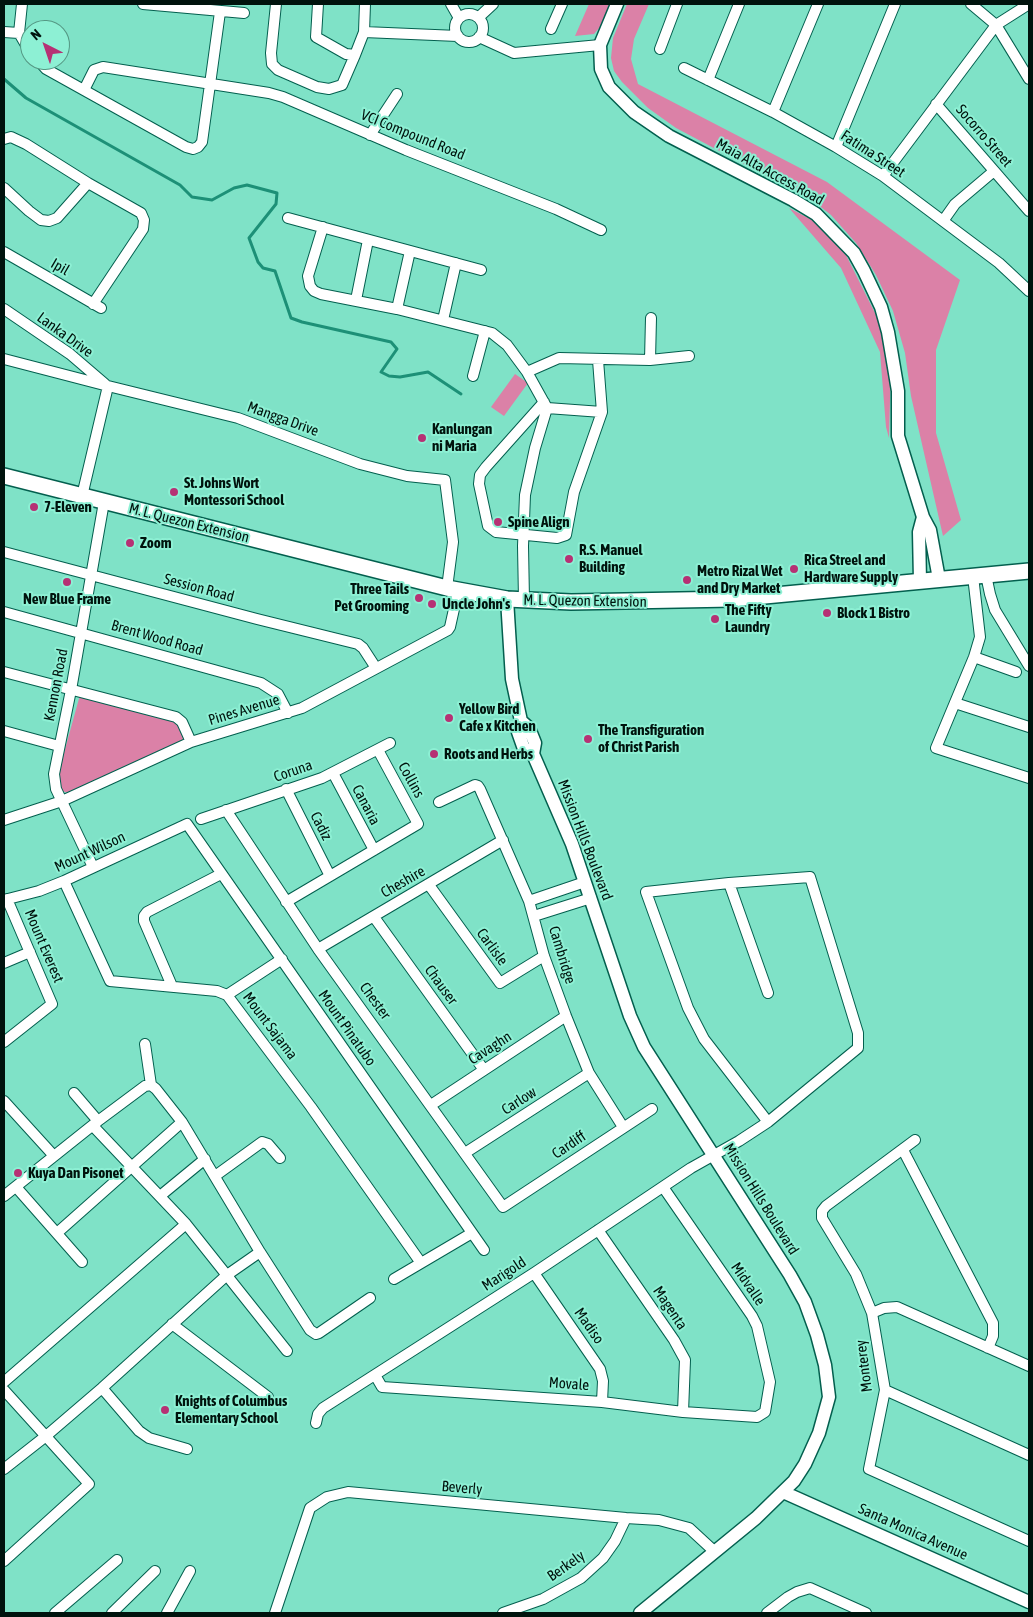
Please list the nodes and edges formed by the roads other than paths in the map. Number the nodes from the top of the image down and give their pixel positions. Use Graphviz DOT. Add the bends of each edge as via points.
graph roads {
  1 [pos="22,4"];
  2 [pos="143,4"];
  3 [pos="276,4"];
  4 [pos="318,4"];
  5 [pos="365,4"];
  6 [pos="450,4"];
  7 [pos="493,4"];
  8 [pos="562,4"];
  9 [pos="617,4"];
  10 [pos="677,4"];
  11 [pos="740,4"];
  12 [pos="818,4"];
  13 [pos="895,4"];
  14 [pos="971,4"];
  15 [pos="1029,4"];
  16 [pos="220,12"];
  17 [pos="244,13"];
  18 [pos="459,18"];
  19 [pos="479,18"];
  20 [pos="996,25"];
  21 [pos="551,29"];
  22 [pos="4,32"];
  23 [pos="364,32"];
  24 [pos="19,33"];
  25 [pos="458,36"];
  26 [pos="479,37"];
  27 [pos="600,45"];
  28 [pos="660,50"];
  29 [pos="354,55"];
  30 [pos="684,68"];
  31 [pos="49,70"];
  32 [pos="1029,79"];
  33 [pos="708,80"];
  34 [pos="209,84"];
  35 [pos="84,90"];
  36 [pos="397,94"];
  37 [pos="936,104"];
  38 [pos="773,112"];
  39 [pos="370,134"];
  40 [pos="4,139"];
  41 [pos="836,147"];
  42 [pos="994,171"];
  43 [pos="883,176"];
  44 [pos="88,183"];
  45 [pos="4,188"];
  46 [pos="1029,211"];
  47 [pos="288,218"];
  48 [pos="943,221"];
  49 [pos="323,227"];
  50 [pos="600,230"];
  51 [pos="368,240"];
  52 [pos="410,251"];
  53 [pos="4,252"];
  54 [pos="456,263"];
  55 [pos="481,270"];
  56 [pos="1029,291"];
  57 [pos="356,300"];
  58 [pos="397,309"];
  59 [pos="4,310"];
  60 [pos="651,318"];
  61 [pos="443,320"];
  62 [pos="485,331"];
  63 [pos="689,356"];
  64 [pos="4,359"];
  65 [pos="598,360"];
  66 [pos="650,360"];
  67 [pos="528,372"];
  68 [pos="473,376"];
  69 [pos="108,386"];
  70 [pos="546,405"];
  71 [pos="602,412"];
  72 [pos="4,476"];
  73 [pos="82,496"];
  74 [pos="104,502"];
  75 [pos="923,517"];
  76 [pos="523,536"];
  77 [pos="4,552"];
  78 [pos="1029,571"];
  79 [pos="91,576"];
  80 [pos="979,576"];
  81 [pos="939,579"];
  82 [pos="920,581"];
  83 [pos="452,590"];
  84 [pos="507,599"];
  85 [pos="524,600"];
  86 [pos="4,612"];
  87 [pos="82,632"];
  88 [pos="974,657"];
  89 [pos="1029,666"];
  90 [pos="376,668"];
  91 [pos="4,672"];
  92 [pos="1016,672"];
  93 [pos="71,690"];
  94 [pos="955,703"];
  95 [pos="288,713"];
  96 [pos="1029,727"];
  97 [pos="4,731"];
  98 [pos="191,742"];
  99 [pos="390,743"];
  100 [pos="59,746"];
  101 [pos="378,750"];
  102 [pos="333,773"];
  103 [pos="1029,778"];
  104 [pos="286,789"];
  105 [pos="62,801"];
  106 [pos="439,802"];
  107 [pos="226,810"];
  108 [pos="201,818"];
  109 [pos="4,820"];
  110 [pos="186,824"];
  111 [pos="503,840"];
  112 [pos="374,850"];
  113 [pos="93,867"];
  114 [pos="221,874"];
  115 [pos="330,876"];
  116 [pos="64,881"];
  117 [pos="585,882"];
  118 [pos="729,883"];
  119 [pos="429,885"];
  120 [pos="591,898"];
  121 [pos="6,899"];
  122 [pos="529,901"];
  123 [pos="286,902"];
  124 [pos="534,916"];
  125 [pos="374,917"];
  126 [pos="318,949"];
  127 [pos="30,952"];
  128 [pos="544,956"];
  129 [pos="282,959"];
  130 [pos="4,963"];
  131 [pos="172,986"];
  132 [pos="768,993"];
  133 [pos="227,995"];
  134 [pos="566,1016"];
  135 [pos="4,1042"];
  136 [pos="145,1044"];
  137 [pos="484,1070"];
  138 [pos="589,1073"];
  139 [pos="151,1085"];
  140 [pos="74,1093"];
  141 [pos="4,1101"];
  142 [pos="431,1105"];
  143 [pos="652,1109"];
  144 [pos="182,1122"];
  145 [pos="768,1122"];
  146 [pos="95,1123"];
  147 [pos="623,1127"];
  148 [pos="915,1140"];
  149 [pos="903,1150"];
  150 [pos="465,1154"];
  151 [pos="714,1155"];
  152 [pos="54,1156"];
  153 [pos="280,1158"];
  154 [pos="205,1159"];
  155 [pos="132,1166"];
  156 [pos="215,1176"];
  157 [pos="16,1187"];
  158 [pos="663,1187"];
  159 [pos="4,1196"];
  160 [pos="160,1196"];
  161 [pos="503,1207"];
  162 [pos="186,1224"];
  163 [pos="598,1230"];
  164 [pos="57,1233"];
  165 [pos="472,1233"];
  166 [pos="484,1250"];
  167 [pos="260,1252"];
  168 [pos="82,1262"];
  169 [pos="421,1264"];
  170 [pos="534,1273"];
  171 [pos="227,1274"];
  172 [pos="394,1279"];
  173 [pos="370,1298"];
  174 [pos="872,1313"];
  175 [pos="172,1324"];
  176 [pos="988,1348"];
  177 [pos="287,1350"];
  178 [pos="1029,1366"];
  179 [pos="375,1376"];
  180 [pos="4,1382"];
  181 [pos="102,1388"];
  182 [pos="4,1390"];
  183 [pos="884,1390"];
  184 [pos="268,1397"];
  185 [pos="602,1402"];
  186 [pos="683,1412"];
  187 [pos="764,1412"];
  188 [pos="316,1423"];
  189 [pos="46,1436"];
  190 [pos="188,1449"];
  191 [pos="1029,1454"];
  192 [pos="4,1469"];
  193 [pos="783,1492"];
  194 [pos="626,1518"];
  195 [pos="1029,1541"];
  196 [pos="715,1552"];
  197 [pos="116,1560"];
  198 [pos="4,1561"];
  199 [pos="190,1570"];
  200 [pos="155,1571"];
  201 [pos="1029,1602"];
  202 [pos="55,1613"];
  203 [pos="112,1613"];
  204 [pos="168,1613"];
  205 [pos="275,1613"];
  206 [pos="503,1613"];
  207 [pos="640,1613"];
  208 [pos="767,1613"];
  209 [pos="866,1613"];
  1 -- 24 [label="street"];
  2 -- 16 [label="street"];
  3 -- 29 [label="street" via="271,53 272,64 278,70 329,89 342,85"];
  4 -- 29 [label="street" via="316,37 346,54"];
  5 -- 23 [label="street"];
  6 -- 18 [label="street"];
  7 -- 19 [label="street"];
  8 -- 21 [label="street"];
  9 -- 27 [label="street, Maia Alta Access Road"];
  10 -- 28 [label="street"];
  11 -- 33 [label="street"];
  12 -- 38 [label="street"];
  13 -- 41 [label="street"];
  14 -- 20 [label="street"];
  15 -- 20 [label="street"];
  16 -- 17 [label="street"];
  16 -- 34 [label="street"];
  18 -- 19 [label="street" via="469,14"];
  18 -- 25 [label="street" via="455,28"];
  19 -- 26 [label="street" via="483,27"];
  20 -- 32 [label="street"];
  20 -- 37 [label="street"];
  22 -- 24 [label="street"];
  23 -- 25 [label="street"];
  23 -- 29 [label="street"];
  25 -- 26 [label="street" via="469,42"];
  26 -- 27 [label="street" via="514,53"];
  27 -- 75 [label="street, Maia Alta Access Road" via="601,69 610,87 634,112 668,136 816,214 854,253 881,307 888,332 898,391 898,436"];
  30 -- 33 [label="street, Fatima Street"];
  31 -- 35 [label="street"];
  33 -- 38 [label="street, Fatima Street"];
  34 -- 35 [label="street, VCI Compound Road" via="103,67 94,70"];
  34 -- 35 [label="street" via="202,142 193,149"];
  34 -- 39 [label="street, VCI Compound Road" via="284,97"];
  36 -- 39 [label="street"];
  37 -- 42 [label="street, Socorro Street"];
  37 -- 43 [label="street"];
  38 -- 41 [label="street, Fatima Street"];
  39 -- 50 [label="street, VCI Compound Road"];
  40 -- 44 [label="street" via="11,137 26,144"];
  41 -- 43 [label="street, Fatima Street"];
  42 -- 46 [label="street, Socorro Street"];
  42 -- 48 [label="street" via="955,204"];
  43 -- 48 [label="street, Fatima Street"];
  44 -- 45 [label="street" via="58,218 49,221 41,220"];
  44 -- 53 [label="street, Ipil" via="140,213 144,220 143,229 97,306"];
  47 -- 49 [label="street"];
  48 -- 56 [label="street, Fatima Street" via="1000,264"];
  49 -- 51 [label="street"];
  49 -- 57 [label="street" via="308,276 310,286 321,294"];
  51 -- 52 [label="street"];
  51 -- 57 [label="street"];
  52 -- 54 [label="street"];
  52 -- 58 [label="street"];
  54 -- 55 [label="street"];
  54 -- 61 [label="street"];
  57 -- 58 [label="street"];
  58 -- 61 [label="street"];
  59 -- 69 [label="street, Lanka Drive" via="70,354"];
  60 -- 66 [label="street"];
  61 -- 62 [label="street"];
  62 -- 67 [label="street" via="499,337"];
  62 -- 68 [label="street"];
  63 -- 66 [label="street"];
  64 -- 69 [label="street, Mangga Drive"];
  65 -- 66 [label="street"];
  65 -- 67 [label="street" via="559,358"];
  65 -- 71 [label="street"];
  67 -- 70 [label="street"];
  69 -- 73 [label="street"];
  69 -- 83 [label="street, Mangga Drive" via="238,418 370,466 407,476 445,480 453,542"];
  70 -- 71 [label="street"];
  70 -- 76 [label="street" via="525,495"];
  70 -- 76 [label="street" via="486,467 479,480 488,526 496,532"];
  71 -- 76 [label="street" via="574,492 566,535 557,538"];
  72 -- 73 [label="main road, M. L. Quezon Extension"];
  73 -- 74 [label="main road, M. L. Quezon Extension"];
  74 -- 79 [label="street, Kennon Road"];
  74 -- 83 [label="main road, M. L. Quezon Extension"];
  75 -- 81 [label="street, Maia Alta Access Road" via="930,530"];
  75 -- 82 [label="street, Maia Alta Access Road" via="919,532"];
  76 -- 85 [label="street"];
  77 -- 79 [label="street, Session Road"];
  78 -- 80 [label="main road, M. L. Quezon Extension"];
  79 -- 87 [label="street, Kennon Road"];
  79 -- 90 [label="street, Session Road" via="358,644"];
  80 -- 81 [label="main road, M. L. Quezon Extension"];
  80 -- 88 [label="street" via="980,637"];
  80 -- 89 [label="street" via="995,610"];
  81 -- 82 [label="main road, M. L. Quezon Extension"];
  82 -- 85 [label="main road, M. L. Quezon Extension" via="733,599"];
  83 -- 84 [label="main road, M. L. Quezon Extension"];
  83 -- 90 [label="street, Pines Avenue" via="448,630"];
  84 -- 85 [label="main road, M. L. Quezon Extension"];
  84 -- 117 [label="street, Mission Hills Boulevard" via="512,679 521,721 532,735 535,743 533,754"];
  86 -- 87 [label="street, Brent Wood Road"];
  87 -- 93 [label="street, Kennon Road"];
  87 -- 95 [label="street, Brent Wood Road" via="261,683 278,694"];
  88 -- 92 [label="street"];
  88 -- 94 [label="street"];
  90 -- 95 [label="street, Pines Avenue"];
  91 -- 93 [label="street"];
  93 -- 98 [label="street" via="176,717 182,722"];
  93 -- 100 [label="street, Kennon Road"];
  94 -- 96 [label="street"];
  94 -- 103 [label="street" via="936,748"];
  95 -- 98 [label="street, Pines Avenue"];
  97 -- 100 [label="street"];
  98 -- 105 [label="street, Pines Avenue"];
  99 -- 101 [label="street, Coruna"];
  100 -- 105 [label="street, Kennon Road" via="54,781"];
  101 -- 102 [label="street, Coruna"];
  101 -- 112 [label="street, Collins" via="418,824"];
  102 -- 104 [label="street, Coruna"];
  102 -- 112 [label="street, Canaria"];
  104 -- 107 [label="street, Coruna"];
  104 -- 115 [label="street, Cadiz"];
  105 -- 109 [label="street, Pines Avenue"];
  105 -- 113 [label="street, Kennon Road"];
  106 -- 111 [label="street, Cambridge" via="478,786"];
  107 -- 108 [label="street, Coruna"];
  107 -- 123 [label="street, Chester"];
  110 -- 113 [label="street, Mount Wilson"];
  110 -- 114 [label="street, Mount Pinatubo"];
  111 -- 119 [label="street, Cheshire"];
  111 -- 122 [label="street, Cambridge"];
  112 -- 115 [label="street"];
  113 -- 116 [label="street, Mount Wilson"];
  114 -- 129 [label="street, Mount Pinatubo"];
  114 -- 131 [label="street" via="144,916"];
  115 -- 123 [label="street"];
  116 -- 121 [label="street, Mount Wilson"];
  116 -- 131 [label="street, Mount Sajama" via="110,981"];
  117 -- 120 [label="street, Mission Hills Boulevard"];
  117 -- 122 [label="street"];
  118 -- 132 [label="street"];
  118 -- 145 [label="street" via="646,892 688,1008 704,1038"];
  118 -- 145 [label="street, Marigold" via="810,877 858,1033 858,1048"];
  119 -- 125 [label="street, Cheshire"];
  119 -- 128 [label="street, Carlisle" via="500,983"];
  120 -- 124 [label="street"];
  120 -- 151 [label="street, Mission Hills Boulevard" via="630,1016 644,1047"];
  121 -- 127 [label="street, Mount Everest"];
  122 -- 124 [label="street, Cambridge"];
  123 -- 126 [label="street, Chester"];
  124 -- 128 [label="street, Cambridge"];
  125 -- 126 [label="street, Cheshire"];
  125 -- 137 [label="street, Chauser"];
  126 -- 142 [label="street, Chester"];
  127 -- 130 [label="street"];
  127 -- 135 [label="street, Mount Everest" via="52,1004"];
  128 -- 134 [label="street, Cambridge"];
  129 -- 133 [label="street"];
  129 -- 165 [label="street, Mount Pinatubo"];
  131 -- 133 [label="street, Mount Sajama"];
  133 -- 169 [label="street, Mount Sajama" via="306,1100"];
  134 -- 137 [label="street, Cavaghn"];
  134 -- 138 [label="street, Cambridge"];
  136 -- 139 [label="street"];
  137 -- 142 [label="street, Cavaghn"];
  138 -- 147 [label="street, Cambridge"];
  138 -- 150 [label="street, Carlow"];
  139 -- 144 [label="street"];
  139 -- 146 [label="street" via="145,1086"];
  140 -- 146 [label="street"];
  141 -- 152 [label="street"];
  142 -- 150 [label="street, Chester"];
  143 -- 147 [label="street, Cardiff"];
  144 -- 154 [label="street"];
  144 -- 155 [label="street"];
  145 -- 151 [label="street, Marigold"];
  146 -- 152 [label="street"];
  146 -- 155 [label="street"];
  147 -- 161 [label="street, Cardiff"];
  148 -- 149 [label="street, Monterey"];
  149 -- 174 [label="street, Monterey" via="822,1211 822,1218 856,1274"];
  149 -- 176 [label="street" via="993,1323 993,1336"];
  150 -- 161 [label="street, Chester"];
  151 -- 158 [label="street, Marigold"];
  151 -- 193 [label="street, Mission Hills Boulevard" via="805,1302 825,1365 829,1397 819,1434 805,1464"];
  152 -- 157 [label="street"];
  153 -- 156 [label="street" via="262,1142"];
  154 -- 156 [label="street"];
  154 -- 160 [label="street"];
  155 -- 160 [label="street"];
  155 -- 164 [label="street"];
  156 -- 167 [label="street"];
  157 -- 159 [label="street"];
  157 -- 164 [label="street"];
  158 -- 163 [label="street, Marigold"];
  158 -- 187 [label="street, Midvalle" via="752,1316 770,1382"];
  160 -- 162 [label="street"];
  162 -- 171 [label="street"];
  162 -- 180 [label="street"];
  163 -- 170 [label="street, Marigold"];
  163 -- 186 [label="street, Magenta" via="685,1360"];
  164 -- 168 [label="street"];
  165 -- 166 [label="street, Mount Pinatubo"];
  165 -- 169 [label="street"];
  167 -- 171 [label="street"];
  167 -- 173 [label="street" via="310,1330 316,1334"];
  169 -- 172 [label="street"];
  170 -- 179 [label="street, Marigold"];
  170 -- 185 [label="street, Madiso" via="600,1369"];
  171 -- 175 [label="street"];
  171 -- 177 [label="street"];
  174 -- 176 [label="street" via="897,1307"];
  174 -- 183 [label="street, Monterey"];
  175 -- 181 [label="street"];
  175 -- 184 [label="street"];
  176 -- 178 [label="street"];
  179 -- 185 [label="street, Movale" via="382,1387"];
  179 -- 188 [label="street, Marigold" via="323,1408"];
  181 -- 189 [label="street"];
  181 -- 190 [label="street" via="139,1431 149,1438"];
  182 -- 189 [label="street"];
  183 -- 191 [label="street"];
  183 -- 195 [label="street, Monterey" via="869,1469"];
  185 -- 186 [label="street, Movale"];
  186 -- 187 [label="street, Movale" via="757,1417"];
  189 -- 192 [label="street"];
  189 -- 198 [label="street" via="89,1485"];
  193 -- 196 [label="street, Mission Hills Boulevard"];
  193 -- 201 [label="street, Santa Monica Avenue"];
  194 -- 196 [label="street, Beverly" via="659,1520 689,1528"];
  194 -- 205 [label="street, Beverly" via="348,1492 327,1497 310,1508"];
  194 -- 206 [label="street, Berkely" via="603,1558 581,1578 542,1600"];
  196 -- 207 [label="street, Mission Hills Boulevard"];
  197 -- 202 [label="street"];
  199 -- 204 [label="street"];
  200 -- 203 [label="street"];
  208 -- 209 [label="street" via="792,1594 810,1588"];
}
